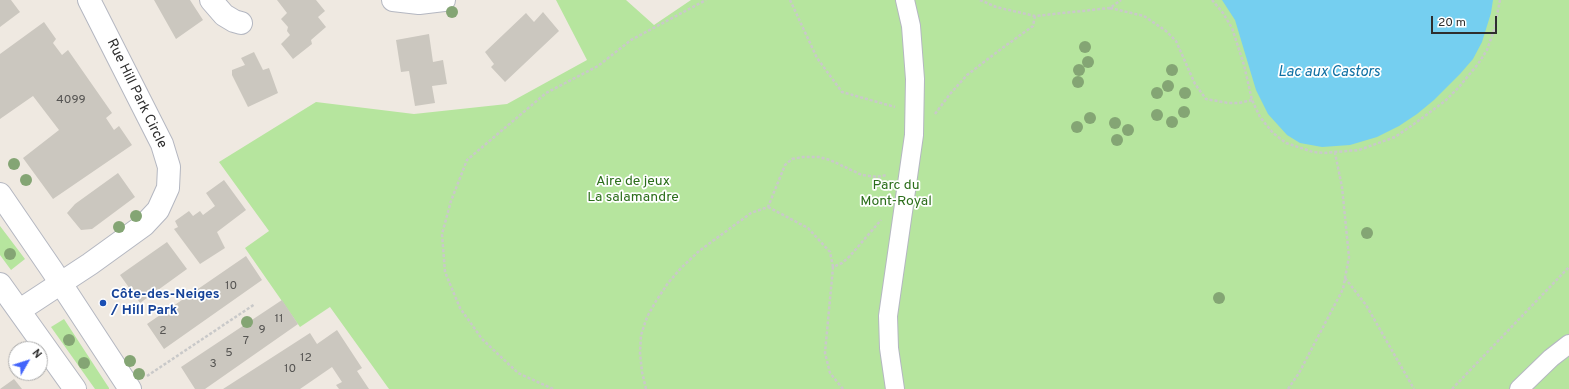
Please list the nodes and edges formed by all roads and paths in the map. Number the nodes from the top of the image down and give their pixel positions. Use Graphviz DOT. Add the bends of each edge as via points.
graph roads {
  1 [pos="89,0"];
  2 [pos="211,0"];
  3 [pos="393,0"];
  4 [pos="444,0"];
  5 [pos="706,0"];
  6 [pos="790,0"];
  7 [pos="905,0"];
  8 [pos="980,0"];
  9 [pos="1121,0"];
  10 [pos="1212,0"];
  11 [pos="1500,0"];
  12 [pos="1110,8"];
  13 [pos="1035,16"];
  14 [pos="241,23"];
  15 [pos="1252,100"];
  16 [pos="914,112"];
  17 [pos="914,135"];
  18 [pos="1335,153"];
  19 [pos="910,166"];
  20 [pos="0,194"];
  21 [pos="906,201"];
  22 [pos="768,207"];
  23 [pos="833,267"];
  24 [pos="1569,267"];
  25 [pos="1345,277"];
  26 [pos="61,283"];
  27 [pos="0,284"];
  28 [pos="255,304"];
  29 [pos="20,310"];
  30 [pos="1569,344"];
  31 [pos="150,374"];
  32 [pos="75,389"];
  33 [pos="130,389"];
  34 [pos="553,389"];
  35 [pos="646,389"];
  36 [pos="843,389"];
  37 [pos="895,389"];
  38 [pos="1288,389"];
  39 [pos="1414,389"];
  40 [pos="1452,389"];
  41 [pos="1519,389"];
  1 -- 26 [label="street, Rue Hill Park Circle" via="162,144 168,162 169,181 161,206 144,225"];
  2 -- 14 [label="street" via="224,15"];
  3 -- 4 [label="street" via="420,3"];
  5 -- 34 [label="path" via="631,40 598,66 546,93 467,160 442,234 445,272 460,308 482,339 518,373"];
  6 -- 16 [label="path" via="817,58 842,92"];
  7 -- 16 [label="street" via="911,26 915,80"];
  8 -- 13 [label="path"];
  9 -- 12 [label="path"];
  10 -- 15 [label="path" via="1232,28"];
  11 -- 18 [label="path" via="1496,25 1486,50 1478,64 1445,101 1395,136 1359,150"];
  12 -- 13 [label="path"];
  12 -- 15 [label="path" via="1144,16 1166,31 1176,42 1195,84 1206,99 1228,103"];
  13 -- 17 [label="path" via="1033,26 967,75 925,128"];
  15 -- 18 [label="path" via="1260,117 1273,133 1286,143 1314,152"];
  16 -- 17 [label="street"];
  17 -- 19 [label="street"];
  18 -- 25 [label="path" via="1342,187 1349,256"];
  19 -- 21 [label="street"];
  19 -- 22 [label="path" via="877,177 862,175 819,157 792,159 785,165"];
  20 -- 26 [label="street"];
  21 -- 23 [label="path" via="896,203 850,256"];
  21 -- 37 [label="street" via="888,316 889,348"];
  22 -- 23 [label="path" via="808,228 830,252"];
  22 -- 35 [label="path" via="751,213 699,251 668,283 647,317 641,335 640,353"];
  23 -- 36 [label="path" via="825,353 830,373"];
  24 -- 40 [label="path"];
  25 -- 38 [label="path" via="1342,289 1299,373"];
  25 -- 39 [label="path" via="1366,305"];
  26 -- 29 [label="street, Rue Hill Park Circle"];
  26 -- 33 [label="street"];
  27 -- 29 [label="street"];
  28 -- 31 [label="path"];
  29 -- 32 [label="street"];
  30 -- 41 [label="street"];
}
